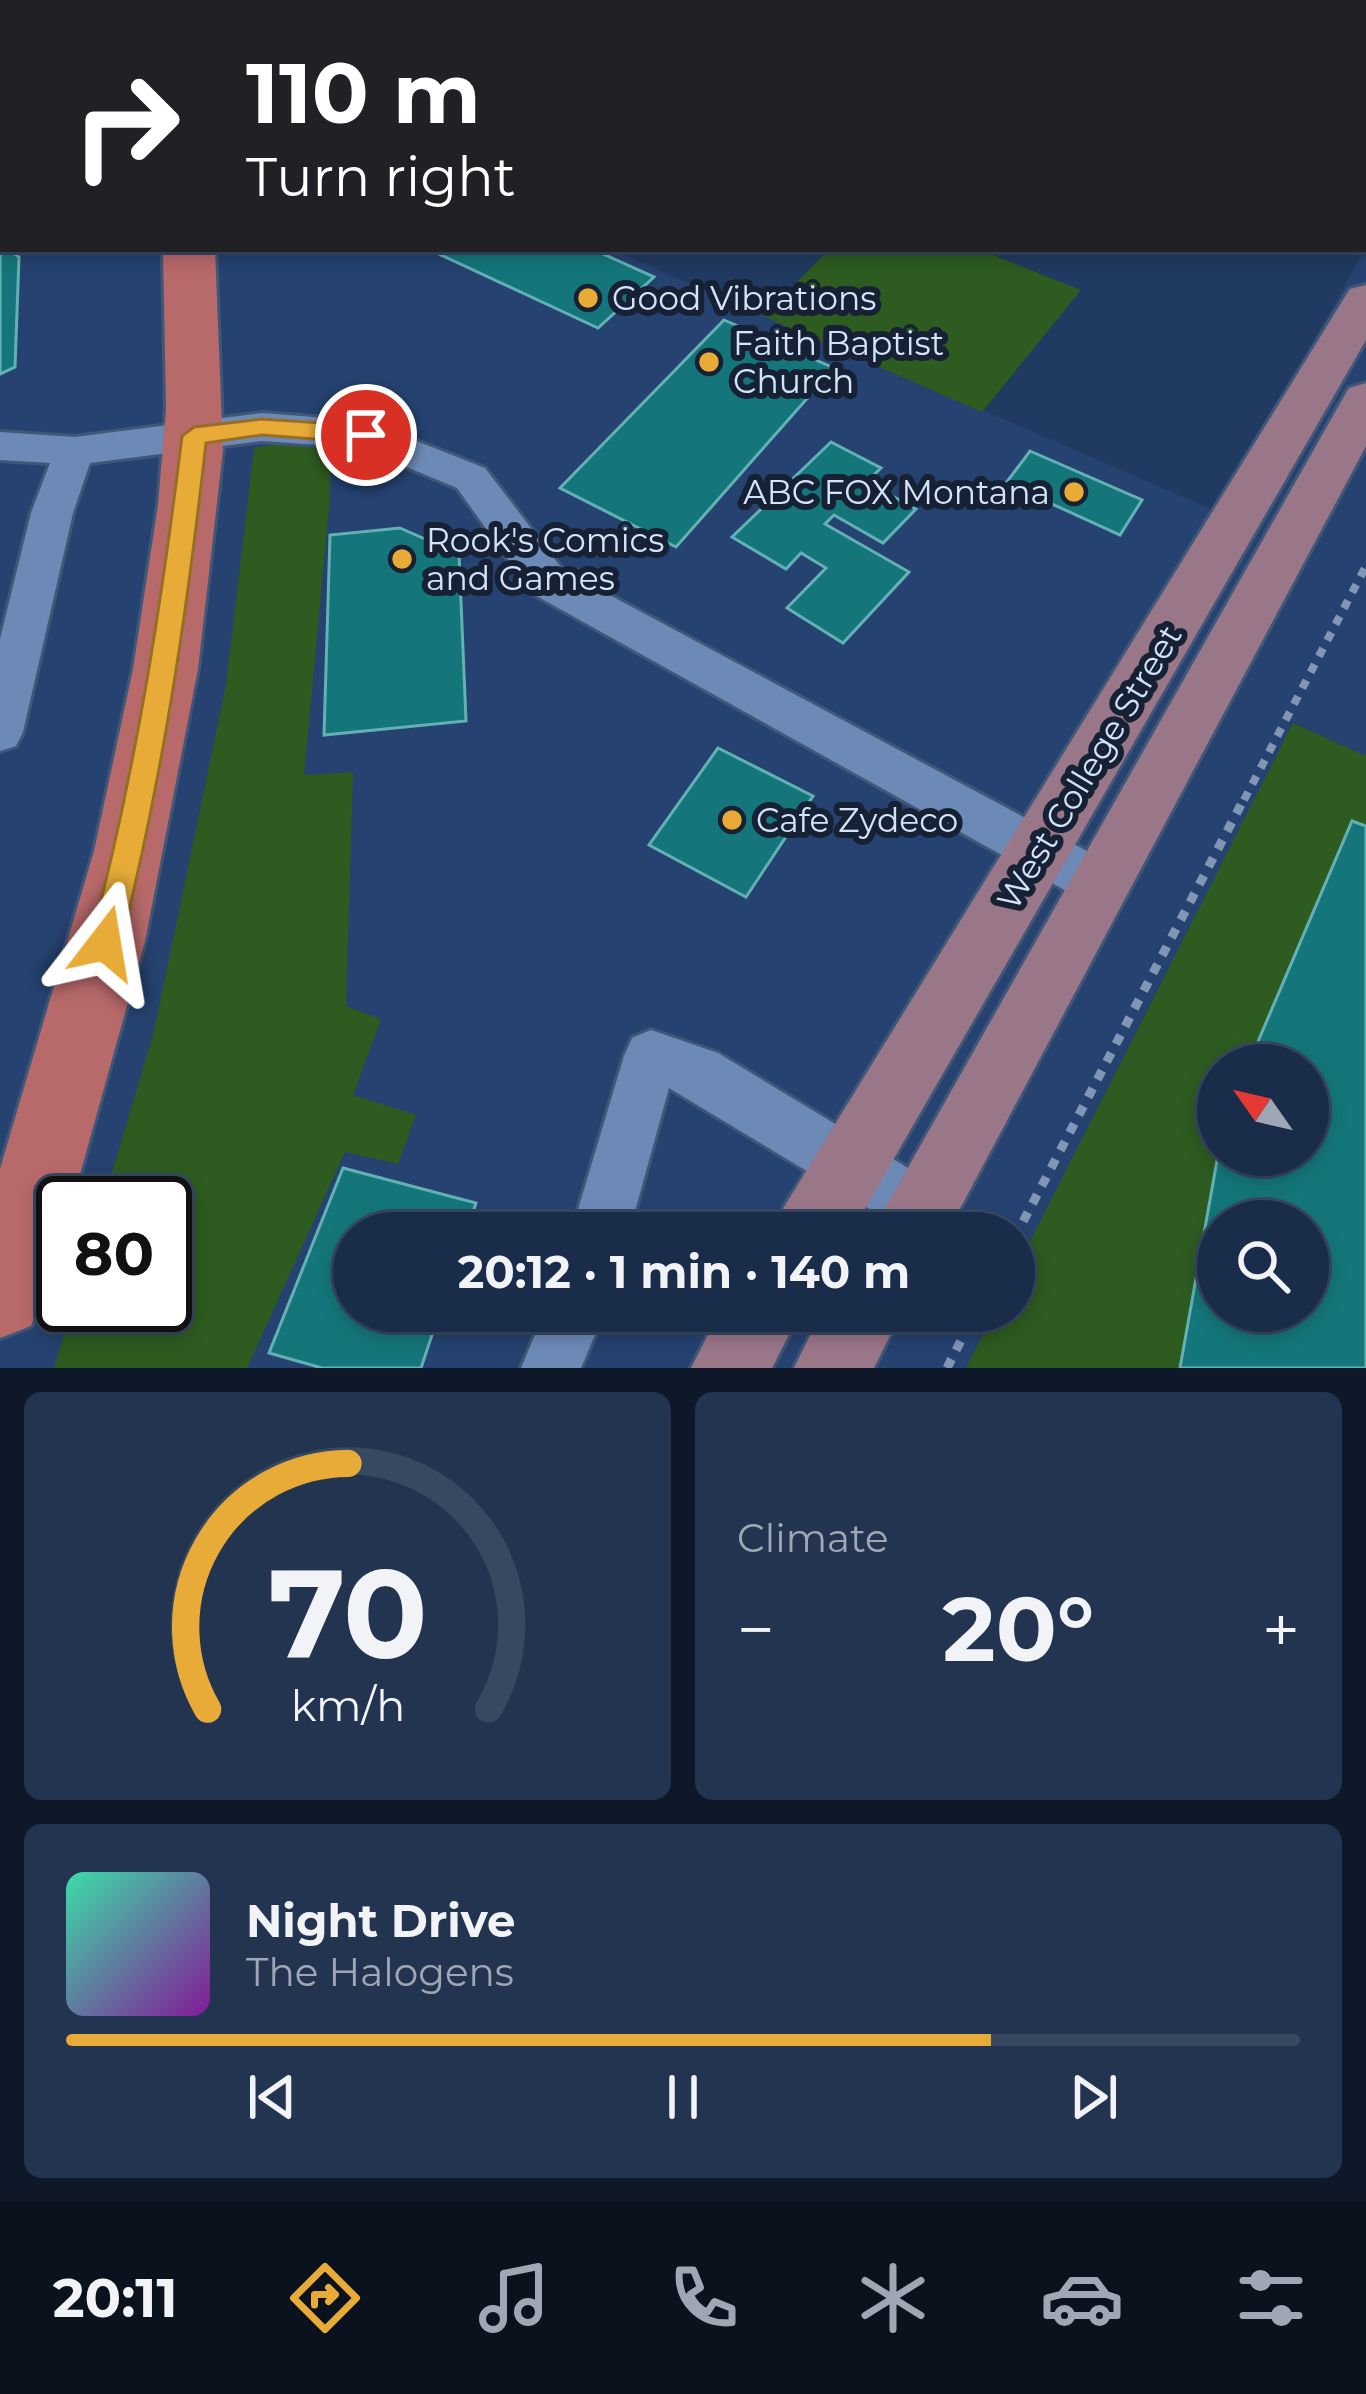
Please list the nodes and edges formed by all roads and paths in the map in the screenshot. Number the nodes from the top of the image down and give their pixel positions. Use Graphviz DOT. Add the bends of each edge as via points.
graph roads {
  1 [pos="189,252"];
  2 [pos="1366,300"];
  3 [pos="1366,400"];
  4 [pos="194,436"];
  5 [pos="0,446"];
  6 [pos="75,451"];
  7 [pos="0,465"];
  8 [pos="52,513"];
  9 [pos="1366,566"];
  10 [pos="0,732"];
  11 [pos="1069,867"];
  12 [pos="850,1165"];
  13 [pos="606,1212"];
  14 [pos="822,1212"];
  15 [pos="904,1212"];
  16 [pos="918,1212"];
  17 [pos="1028,1212"];
  18 [pos="0,1295"];
  19 [pos="566,1332"];
  20 [pos="750,1332"];
  21 [pos="852,1332"];
  22 [pos="965,1332"];
  23 [pos="551,1368"];
  24 [pos="728,1368"];
  25 [pos="832,1368"];
  26 [pos="946,1368"];
  1 -- 4 [label="highway"];
  2 -- 11 [label="main road, West College Street"];
  3 -- 11 [label="main road, West College Street"];
  4 -- 6 [label="street"];
  4 -- 11 [label="street" via="262,427 366,435 471,478 548,582"];
  4 -- 18 [label="highway" via="168,660 142,799 53,1138"];
  5 -- 6 [label="street"];
  6 -- 8 [label="street"];
  7 -- 8 [label="street" via="23,473"];
  8 -- 10 [label="street"];
  9 -- 17 [label="path"];
  11 -- 12 [label="main road, West College Street"];
  11 -- 16 [label="main road, West College Street"];
  12 -- 13 [label="street" via="699,1071 651,1056"];
  12 -- 14 [label="main road, West College Street"];
  12 -- 15 [label="street"];
  19 -- 23 [label="street"];
  20 -- 24 [label="main road"];
  21 -- 25 [label="main road"];
  22 -- 26 [label="path"];
}
